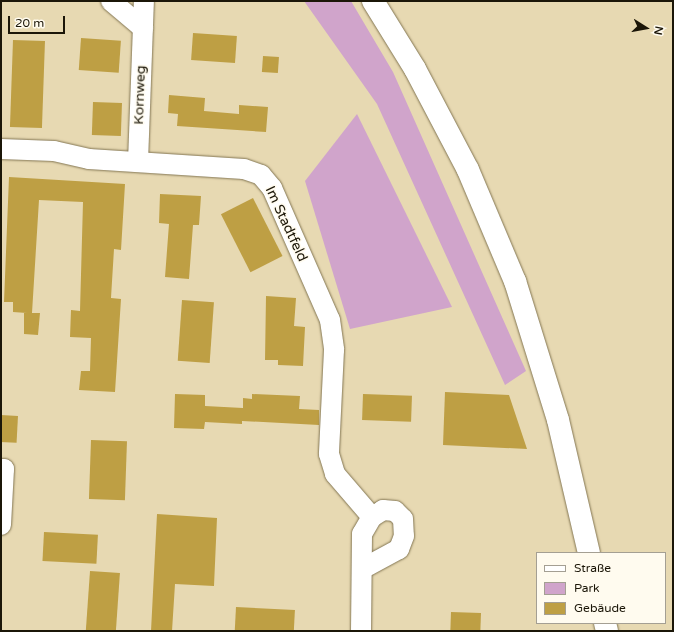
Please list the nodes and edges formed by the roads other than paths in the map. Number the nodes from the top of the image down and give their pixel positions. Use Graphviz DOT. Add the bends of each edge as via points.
graph roads {
  1 [pos="111,1"];
  2 [pos="144,1"];
  3 [pos="373,1"];
  4 [pos="143,28"];
  5 [pos="1,149"];
  6 [pos="138,162"];
  7 [pos="3,469"];
  8 [pos="372,517"];
  9 [pos="1,526"];
  10 [pos="589,552"];
  11 [pos="362,569"];
  12 [pos="361,631"];
  1 -- 4 [label="street"];
  2 -- 4 [label="street, Kornweg"];
  3 -- 10 [label="main road" via="415,69 468,170 515,281 558,420"];
  4 -- 6 [label="street, Kornweg"];
  5 -- 6 [label="street, Im Stadtfeld" via="54,151 89,159"];
  6 -- 8 [label="street, Im Stadtfeld" via="244,169 262,175 272,188 330,320 334,350 329,454 335,474"];
  7 -- 9 [label="street"];
  8 -- 11 [label="street" via="362,534"];
  8 -- 11 [label="street" via="383,510 395,511 403,519 404,536 399,549"];
  11 -- 12 [label="street"];
}
